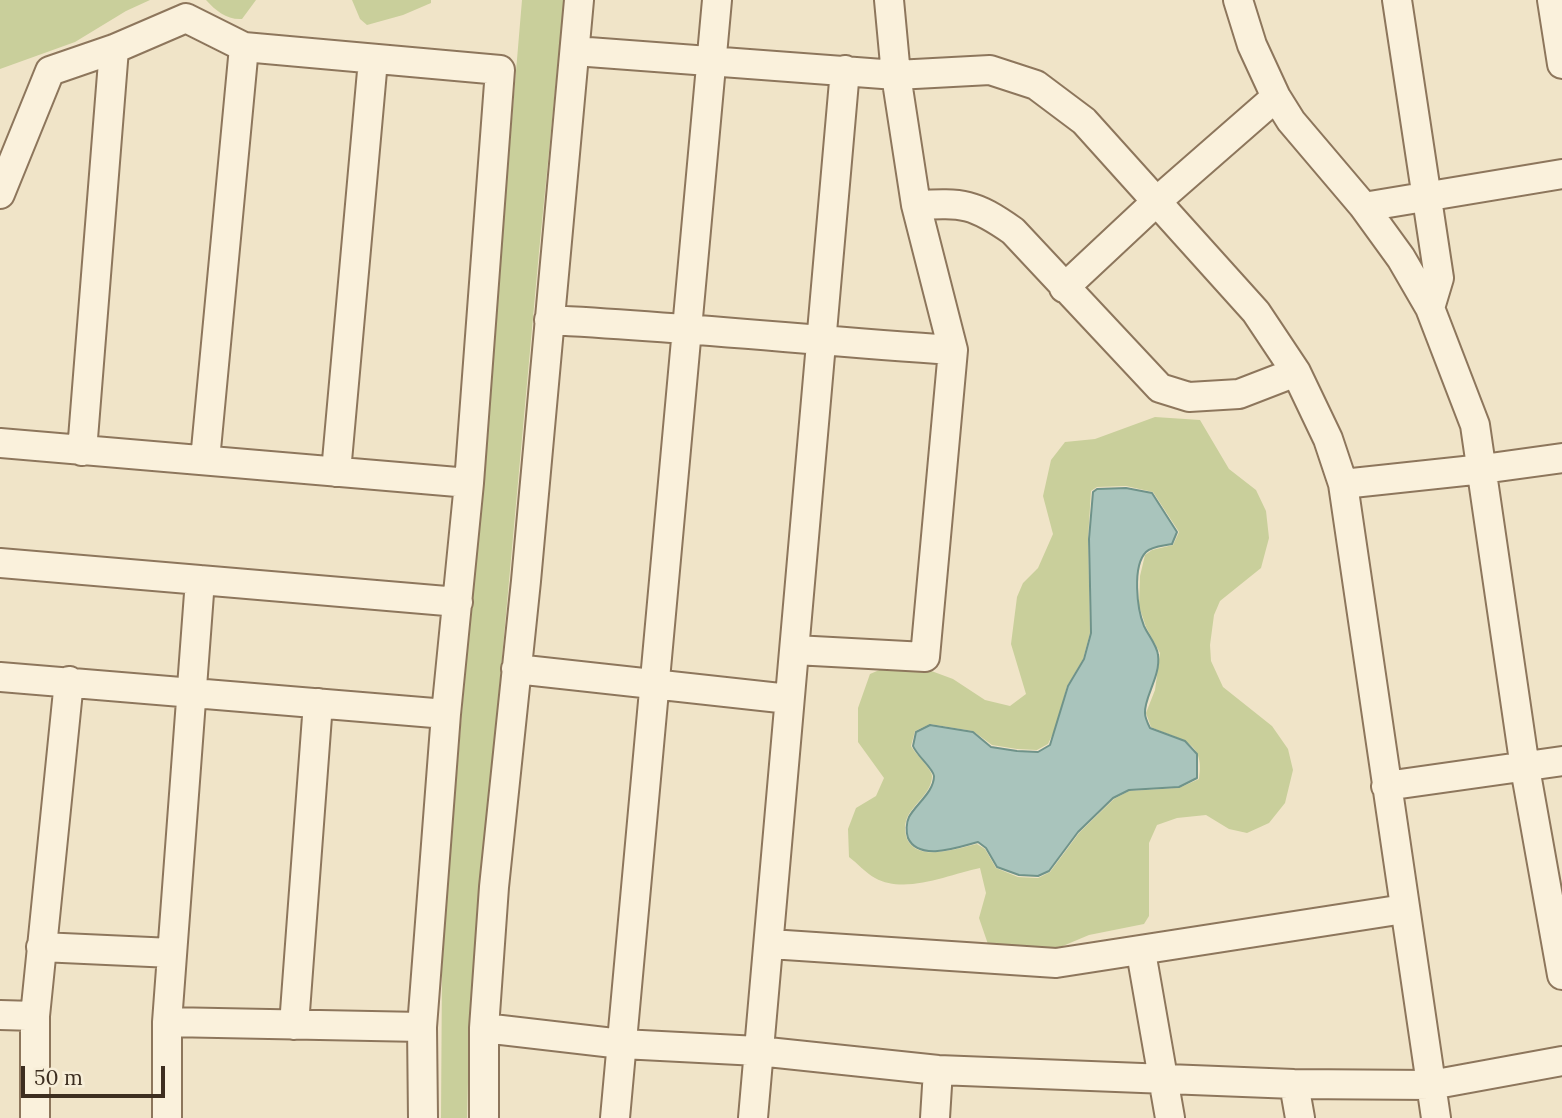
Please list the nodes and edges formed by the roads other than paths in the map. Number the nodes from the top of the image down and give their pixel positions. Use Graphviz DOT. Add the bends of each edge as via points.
graph roads {
  1 [pos="579,0"];
  2 [pos="717,0"];
  3 [pos="888,0"];
  4 [pos="1238,0"];
  5 [pos="1397,0"];
  6 [pos="1552,0"];
  7 [pos="244,47"];
  8 [pos="114,49"];
  9 [pos="575,51"];
  10 [pos="373,60"];
  11 [pos="710,61"];
  12 [pos="1562,64"];
  13 [pos="845,70"];
  14 [pos="896,75"];
  15 [pos="1276,97"];
  16 [pos="1562,174"];
  17 [pos="0,194"];
  18 [pos="1426,197"];
  19 [pos="1157,201"];
  20 [pos="916,205"];
  21 [pos="1364,207"];
  22 [pos="1064,288"];
  23 [pos="1430,308"];
  24 [pos="549,320"];
  25 [pos="688,328"];
  26 [pos="821,341"];
  27 [pos="953,350"];
  28 [pos="1296,372"];
  29 [pos="0,443"];
  30 [pos="82,451"];
  31 [pos="1562,458"];
  32 [pos="205,460"];
  33 [pos="1483,469"];
  34 [pos="336,472"];
  35 [pos="469,483"];
  36 [pos="1343,484"];
  37 [pos="0,563"];
  38 [pos="200,580"];
  39 [pos="458,602"];
  40 [pos="795,650"];
  41 [pos="516,669"];
  42 [pos="0,677"];
  43 [pos="69,681"];
  44 [pos="655,684"];
  45 [pos="191,691"];
  46 [pos="789,699"];
  47 [pos="318,703"];
  48 [pos="446,714"];
  49 [pos="1562,761"];
  50 [pos="1525,768"];
  51 [pos="1386,786"];
  52 [pos="1404,909"];
  53 [pos="770,944"];
  54 [pos="41,947"];
  55 [pos="1141,952"];
  56 [pos="172,953"];
  57 [pos="1562,975"];
  58 [pos="0,1015"];
  59 [pos="34,1016"];
  60 [pos="167,1022"];
  61 [pos="294,1025"];
  62 [pos="422,1027"];
  63 [pos="484,1028"];
  64 [pos="622,1044"];
  65 [pos="758,1051"];
  66 [pos="1562,1061"];
  67 [pos="938,1070"];
  68 [pos="1164,1079"];
  69 [pos="1294,1084"];
  70 [pos="1431,1085"];
  71 [pos="35,1118"];
  72 [pos="167,1118"];
  73 [pos="424,1118"];
  74 [pos="484,1118"];
  75 [pos="615,1118"];
  76 [pos="753,1118"];
  77 [pos="935,1118"];
  78 [pos="1170,1118"];
  79 [pos="1300,1118"];
  80 [pos="1436,1118"];
  1 -- 9 [label="street"];
  2 -- 11 [label="street"];
  3 -- 14 [label="street"];
  4 -- 15 [label="street"];
  5 -- 18 [label="street"];
  6 -- 12 [label="street"];
  7 -- 8 [label="street" via="186,18"];
  7 -- 10 [label="street"];
  7 -- 32 [label="street"];
  8 -- 17 [label="street" via="50,71"];
  8 -- 30 [label="street"];
  9 -- 11 [label="street"];
  9 -- 24 [label="street"];
  10 -- 34 [label="street"];
  10 -- 35 [label="street" via="500,70"];
  11 -- 13 [label="street"];
  11 -- 25 [label="street"];
  13 -- 14 [label="street"];
  13 -- 26 [label="street"];
  14 -- 19 [label="street" via="990,70 1036,85 1084,121"];
  14 -- 20 [label="street"];
  15 -- 19 [label="street"];
  15 -- 21 [label="street"];
  16 -- 18 [label="street"];
  18 -- 21 [label="street"];
  18 -- 23 [label="street" via="1439,278"];
  19 -- 22 [label="street"];
  19 -- 28 [label="street" via="1256,312"];
  20 -- 22 [label="street" via="960,204 987,213 1013,231"];
  20 -- 27 [label="street"];
  21 -- 23 [label="street"];
  22 -- 28 [label="street" via="1160,388 1189,397 1239,394"];
  23 -- 33 [label="street" via="1475,425"];
  24 -- 25 [label="street"];
  24 -- 41 [label="street"];
  25 -- 26 [label="street"];
  25 -- 44 [label="street"];
  26 -- 27 [label="street"];
  26 -- 40 [label="street"];
  27 -- 40 [label="street" via="925,657"];
  28 -- 36 [label="street" via="1328,439"];
  29 -- 30 [label="street"];
  30 -- 32 [label="street"];
  31 -- 33 [label="street"];
  32 -- 34 [label="street"];
  33 -- 36 [label="street"];
  33 -- 50 [label="street"];
  34 -- 35 [label="street"];
  35 -- 39 [label="street"];
  36 -- 51 [label="street"];
  37 -- 38 [label="street"];
  38 -- 39 [label="street"];
  38 -- 45 [label="street"];
  39 -- 48 [label="street"];
  40 -- 46 [label="street"];
  41 -- 44 [label="street"];
  41 -- 63 [label="street"];
  42 -- 43 [label="street"];
  43 -- 45 [label="street"];
  43 -- 54 [label="street"];
  44 -- 46 [label="street"];
  44 -- 64 [label="street"];
  45 -- 47 [label="street"];
  45 -- 56 [label="street"];
  46 -- 53 [label="street"];
  47 -- 48 [label="street"];
  47 -- 61 [label="street"];
  48 -- 62 [label="street"];
  49 -- 50 [label="street"];
  50 -- 51 [label="street"];
  50 -- 57 [label="street"];
  51 -- 52 [label="street"];
  52 -- 55 [label="street"];
  52 -- 70 [label="street"];
  53 -- 55 [label="street" via="1056,963"];
  53 -- 65 [label="street"];
  54 -- 56 [label="street"];
  54 -- 59 [label="street"];
  55 -- 68 [label="street"];
  56 -- 60 [label="street"];
  58 -- 59 [label="street"];
  59 -- 71 [label="street"];
  60 -- 61 [label="street"];
  60 -- 72 [label="street"];
  61 -- 62 [label="street"];
  62 -- 73 [label="street"];
  63 -- 64 [label="street"];
  63 -- 74 [label="street"];
  64 -- 65 [label="street"];
  64 -- 75 [label="street"];
  65 -- 67 [label="street"];
  65 -- 76 [label="street"];
  66 -- 70 [label="street"];
  67 -- 68 [label="street"];
  67 -- 77 [label="street"];
  68 -- 69 [label="street"];
  68 -- 78 [label="street"];
  69 -- 70 [label="street"];
  69 -- 79 [label="street"];
  70 -- 80 [label="street"];
}
